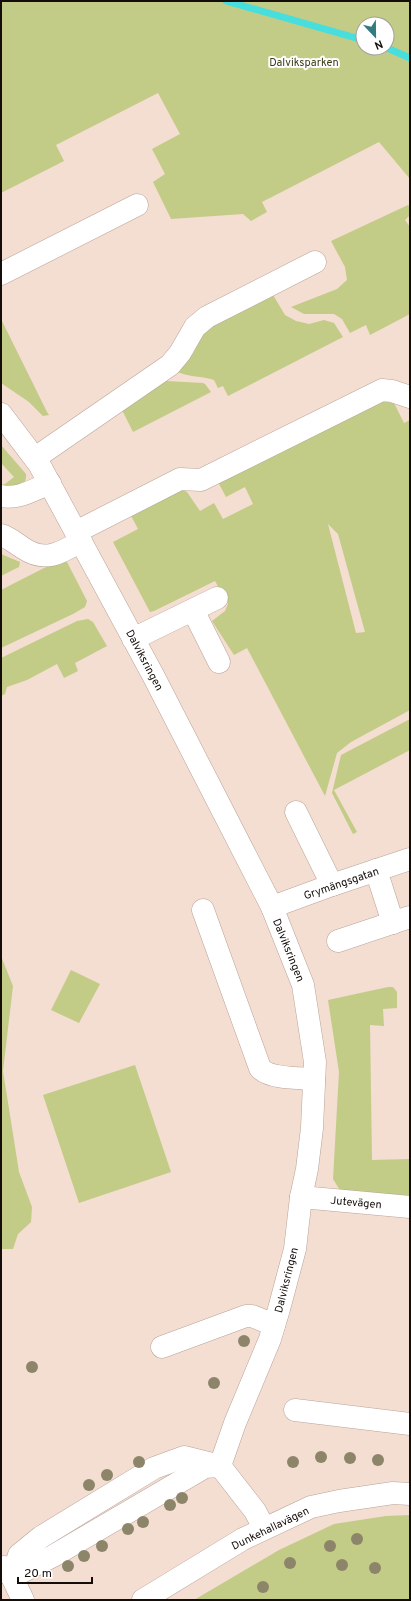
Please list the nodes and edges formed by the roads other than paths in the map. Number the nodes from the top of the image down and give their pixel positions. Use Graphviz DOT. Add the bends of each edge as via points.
graph roads {
  1 [pos="137,205"];
  2 [pos="315,262"];
  3 [pos="1,274"];
  4 [pos="410,397"];
  5 [pos="1,414"];
  6 [pos="35,458"];
  7 [pos="50,483"];
  8 [pos="1,496"];
  9 [pos="1,535"];
  10 [pos="79,536"];
  11 [pos="217,598"];
  12 [pos="193,610"];
  13 [pos="134,638"];
  14 [pos="220,662"];
  15 [pos="296,812"];
  16 [pos="410,859"];
  17 [pos="376,870"];
  18 [pos="332,885"];
  19 [pos="272,907"];
  20 [pos="203,910"];
  21 [pos="402,920"];
  22 [pos="338,941"];
  23 [pos="314,1079"];
  24 [pos="301,1197"];
  25 [pos="410,1207"];
  26 [pos="274,1325"];
  27 [pos="162,1347"];
  28 [pos="295,1410"];
  29 [pos="410,1424"];
  30 [pos="220,1466"];
  31 [pos="410,1494"];
  32 [pos="264,1528"];
  33 [pos="7,1570"];
  34 [pos="23,1600"];
  35 [pos="143,1600"];
  1 -- 3 [label="street"];
  2 -- 6 [label="street" via="207,317 195,327 170,365"];
  4 -- 10 [label="street" via="382,390 201,480 180,479"];
  5 -- 6 [label="street, Dalviksringen"];
  6 -- 7 [label="street, Dalviksringen"];
  7 -- 8 [label="street" via="20,495 8,498"];
  7 -- 10 [label="street, Dalviksringen"];
  9 -- 10 [label="street" via="8,537 28,552 40,556 63,551"];
  10 -- 13 [label="street, Dalviksringen"];
  11 -- 12 [label="street"];
  12 -- 13 [label="street"];
  12 -- 14 [label="street"];
  13 -- 19 [label="street, Dalviksringen"];
  15 -- 18 [label="street"];
  16 -- 17 [label="street, Grymängsgatan"];
  17 -- 18 [label="street, Grymängsgatan"];
  17 -- 21 [label="street"];
  18 -- 19 [label="street, Grymängsgatan"];
  19 -- 23 [label="street, Dalviksringen" via="303,985 315,1062"];
  20 -- 23 [label="street" via="263,1073"];
  21 -- 22 [label="street"];
  23 -- 24 [label="street, Dalviksringen" via="308,1169"];
  24 -- 25 [label="street, Jutevägen"];
  24 -- 26 [label="street, Dalviksringen" via="295,1249"];
  26 -- 27 [label="street" via="246,1316"];
  26 -- 30 [label="street, Dalviksringen"];
  28 -- 29 [label="street"];
  30 -- 32 [label="street"];
  30 -- 33 [label="street" via="205,1467 53,1556"];
  31 -- 32 [label="street, Dunkehallavägen" via="393,1493 311,1507"];
  32 -- 35 [label="street, Dunkehallavägen"];
  33 -- 34 [label="street"];
}
